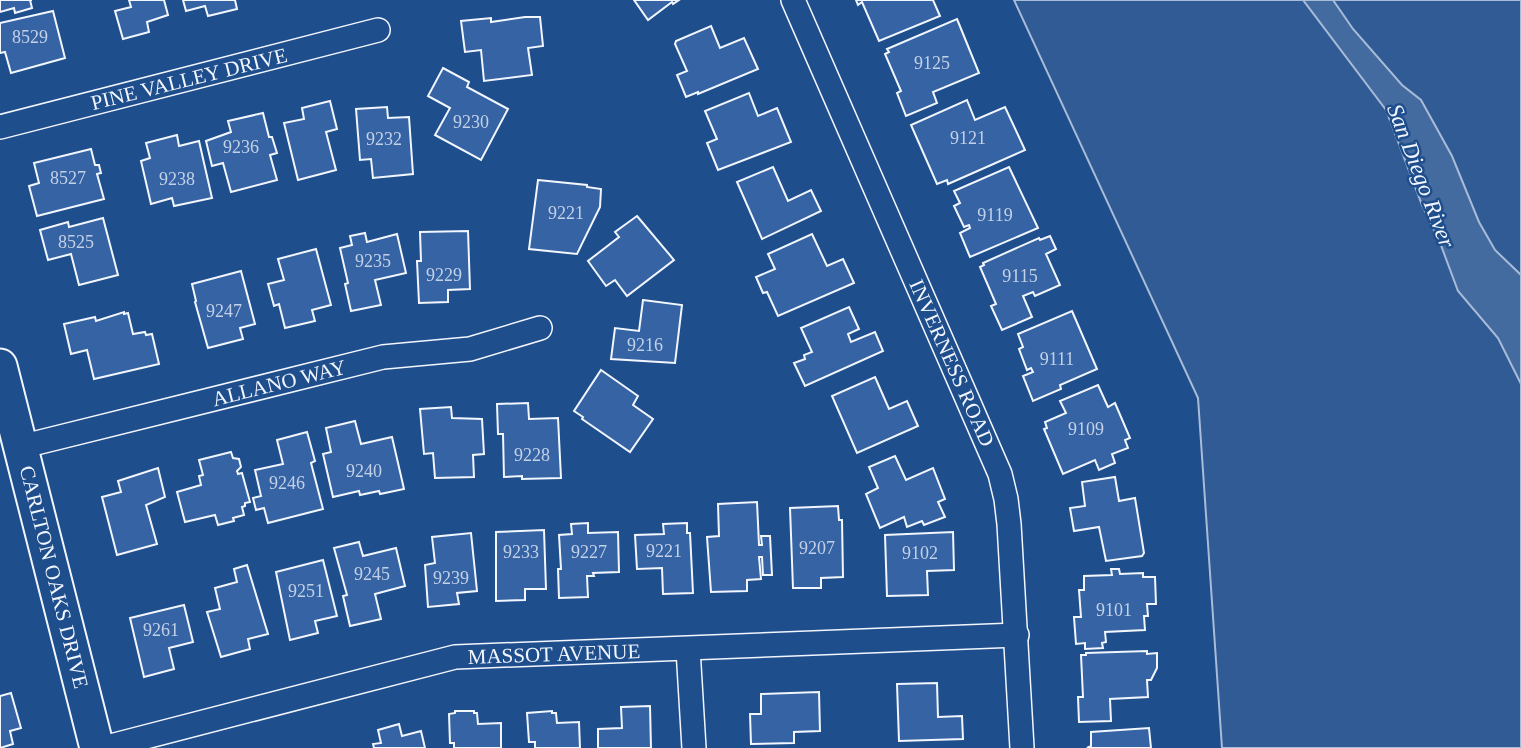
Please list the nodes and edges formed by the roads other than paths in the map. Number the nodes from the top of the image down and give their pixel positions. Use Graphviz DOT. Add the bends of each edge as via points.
graph roads {
  1 [pos="793,0"];
  2 [pos="378,30"];
  3 [pos="0,127"];
  4 [pos="540,328"];
  5 [pos="0,366"];
  6 [pos="20,447"];
  7 [pos="1017,635"];
  8 [pos="688,649"];
  9 [pos="97,748"];
  10 [pos="103,748"];
  11 [pos="694,748"];
  12 [pos="1022,748"];
  1 -- 7 [label="street, INVERNESS ROAD" via="1000,474"];
  2 -- 3 [label="street, PINE VALLEY DRIVE"];
  4 -- 6 [label="street, ALLANO WAY" via="470,349 383,357"];
  5 -- 6 [label="main road, CARLTON OAKS DRIVE"];
  6 -- 9 [label="main road, CARLTON OAKS DRIVE"];
  7 -- 8 [label="street, MASSOT AVENUE"];
  7 -- 12 [label="street, INVERNESS ROAD"];
  8 -- 10 [label="street, MASSOT AVENUE" via="455,657"];
  8 -- 11 [label="street"];
}
